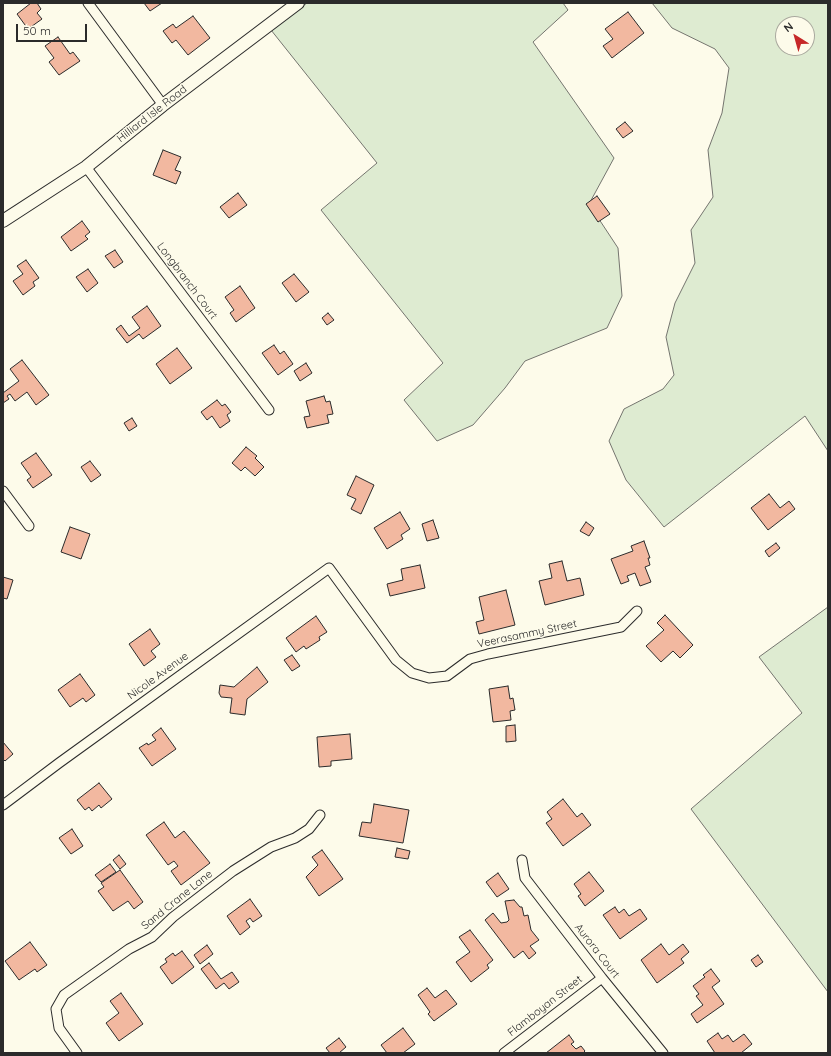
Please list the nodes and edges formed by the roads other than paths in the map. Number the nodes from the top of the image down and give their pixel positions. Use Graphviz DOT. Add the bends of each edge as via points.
graph roads {
  1 [pos="88,3"];
  2 [pos="298,3"];
  3 [pos="163,105"];
  4 [pos="86,167"];
  5 [pos="3,221"];
  6 [pos="269,410"];
  7 [pos="3,491"];
  8 [pos="29,526"];
  9 [pos="329,568"];
  10 [pos="637,611"];
  11 [pos="3,805"];
  12 [pos="320,815"];
  13 [pos="522,860"];
  14 [pos="602,978"];
  15 [pos="77,1053"];
  16 [pos="504,1053"];
  17 [pos="663,1053"];
  1 -- 3 [label="street"];
  2 -- 3 [label="street, Hilliard Isle Road"];
  3 -- 4 [label="street, Hilliard Isle Road"];
  4 -- 5 [label="street, Hilliard Isle Road"];
  4 -- 6 [label="street, Longbranch Court"];
  7 -- 8 [label="street"];
  9 -- 10 [label="street, Veerasammy Street" via="396,660 412,673 429,678 447,676 470,659 488,654 621,626"];
  9 -- 11 [label="street, Nicole Avenue"];
  12 -- 15 [label="street, Sand Crane Lane" via="309,830 271,847 232,871 173,917 152,938 129,949 64,995 56,1010 59,1028"];
  13 -- 14 [label="street, Aurora Court" via="525,878"];
  14 -- 16 [label="street, Flamboyan Street"];
  14 -- 17 [label="street, Aurora Court"];
}
